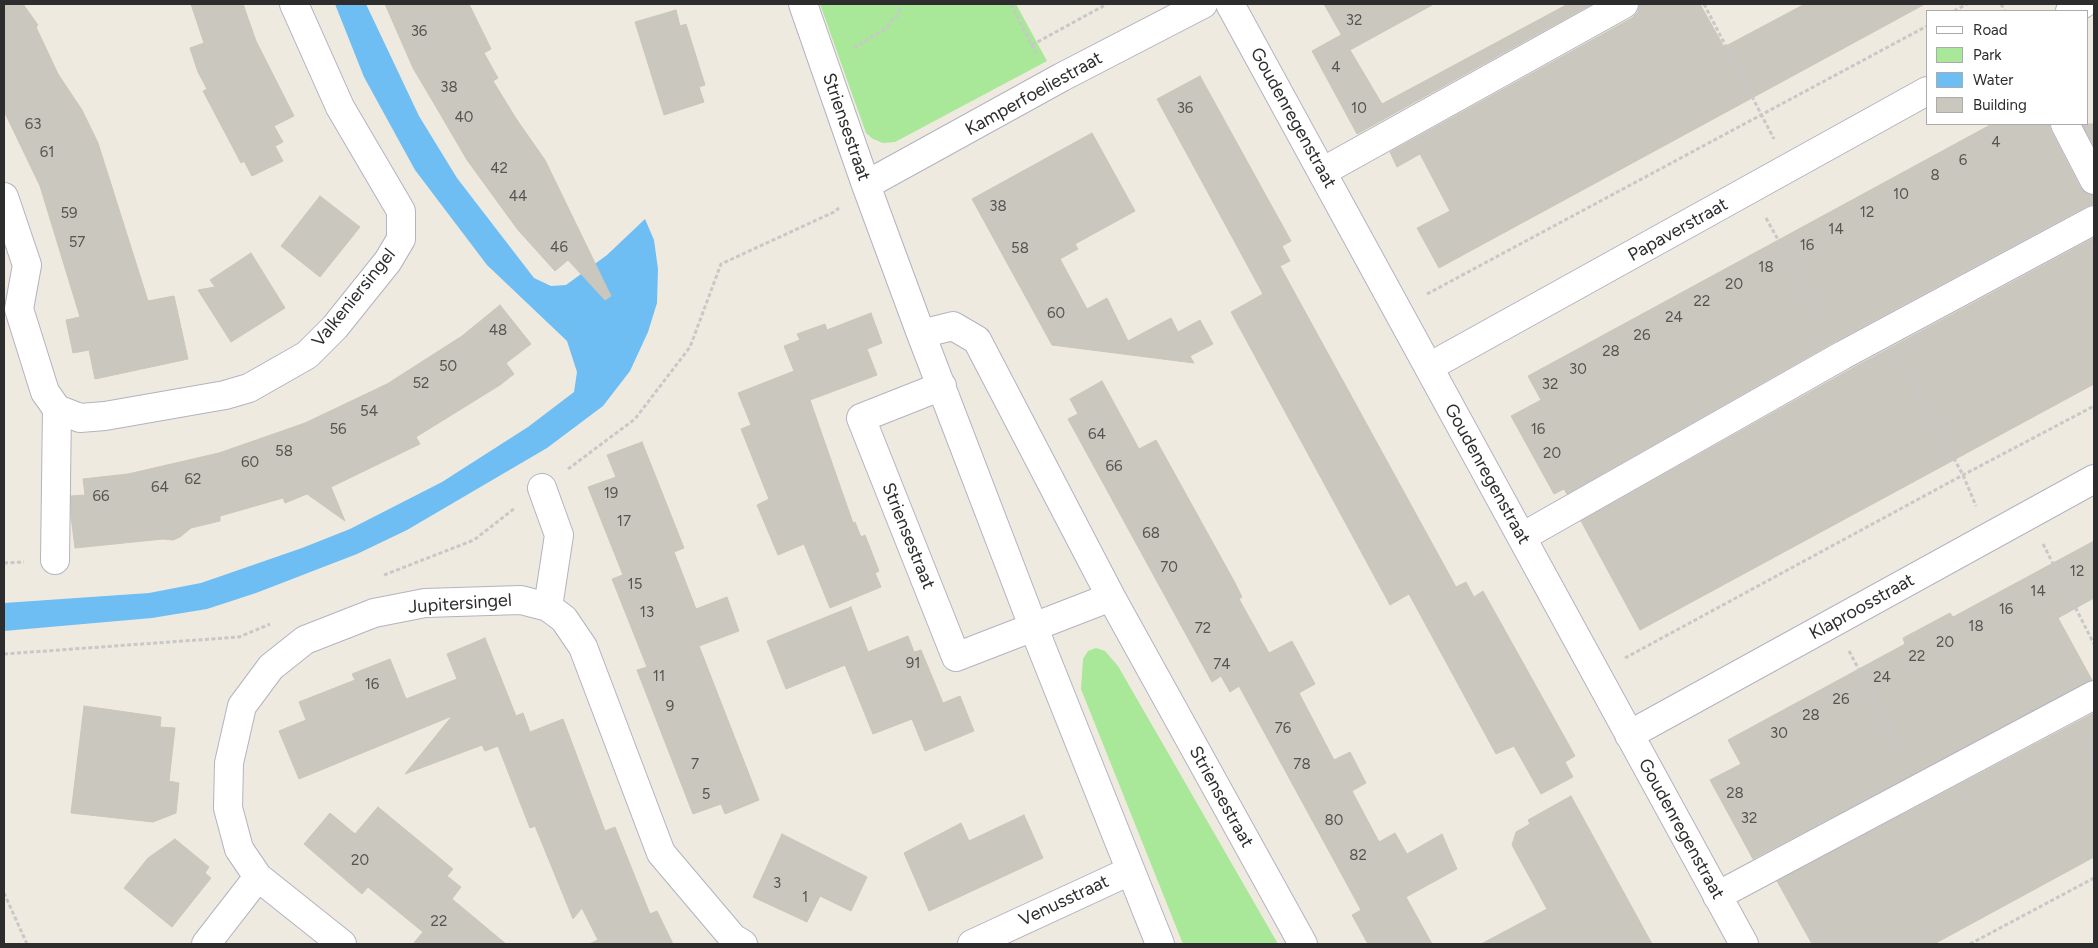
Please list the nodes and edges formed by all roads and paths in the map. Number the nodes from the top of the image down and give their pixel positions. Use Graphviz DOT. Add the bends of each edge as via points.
graph roads {
  1 [pos="294,4"];
  2 [pos="803,4"];
  3 [pos="901,4"];
  4 [pos="1011,4"];
  5 [pos="1106,4"];
  6 [pos="1203,4"];
  7 [pos="1230,4"];
  8 [pos="1624,4"];
  9 [pos="1704,4"];
  10 [pos="1968,4"];
  11 [pos="2084,4"];
  12 [pos="1956,10"];
  13 [pos="2072,10"];
  14 [pos="1926,27"];
  15 [pos="1032,45"];
  16 [pos="823,60"];
  17 [pos="1052,84"];
  18 [pos="1926,92"];
  19 [pos="1762,115"];
  20 [pos="2065,125"];
  21 [pos="1789,169"];
  22 [pos="1322,172"];
  23 [pos="2094,180"];
  24 [pos="866,185"];
  25 [pos="1751,190"];
  26 [pos="4,197"];
  27 [pos="2094,220"];
  28 [pos="1398,310"];
  29 [pos="1885,332"];
  30 [pos="921,334"];
  31 [pos="1843,355"];
  32 [pos="1429,368"];
  33 [pos="942,386"];
  34 [pos="2094,406"];
  35 [pos="57,409"];
  36 [pos="1963,475"];
  37 [pos="2094,479"];
  38 [pos="542,488"];
  39 [pos="2028,516"];
  40 [pos="1522,537"];
  41 [pos="1990,537"];
  42 [pos="54,560"];
  43 [pos="382,576"];
  44 [pos="1111,597"];
  45 [pos="548,607"];
  46 [pos="274,622"];
  47 [pos="1834,623"];
  48 [pos="1033,626"];
  49 [pos="2094,644"];
  50 [pos="4,654"];
  51 [pos="1596,674"];
  52 [pos="2094,695"];
  53 [pos="1630,735"];
  54 [pos="1921,787"];
  55 [pos="1130,871"];
  56 [pos="258,877"];
  57 [pos="2094,878"];
  58 [pos="4,893"];
  59 [pos="1717,896"];
  60 [pos="5,900"];
  61 [pos="27,944"];
  62 [pos="206,944"];
  63 [pos="342,944"];
  64 [pos="743,944"];
  65 [pos="972,944"];
  66 [pos="1160,944"];
  67 [pos="1302,944"];
  68 [pos="1744,944"];
  69 [pos="1970,944"];
  1 -- 35 [label="street, Valkeniersingel" via="340,107 401,211 401,239 388,261 335,328 307,355 249,388 225,396 105,416 80,418"];
  2 -- 16 [label="street, Striensestraat"];
  3 -- 16 [label="path" via="898,14 874,37"];
  4 -- 15 [label="path"];
  5 -- 15 [label="path"];
  6 -- 17 [label="street, Kamperfoeliestraat"];
  7 -- 22 [label="street, Goudenregenstraat"];
  8 -- 22 [label="street"];
  9 -- 19 [label="path"];
  10 -- 12 [label="path"];
  11 -- 13 [label="street"];
  14 -- 19 [label="path"];
  15 -- 17 [label="path"];
  16 -- 24 [label="street, Striensestraat"];
  17 -- 24 [label="street, Kamperfoeliestraat"];
  18 -- 21 [label="street, Papaverstraat"];
  19 -- 21 [label="path"];
  19 -- 28 [label="path"];
  20 -- 23 [label="street"];
  21 -- 25 [label="street, Papaverstraat"];
  22 -- 28 [label="street, Goudenregenstraat"];
  24 -- 30 [label="street, Striensestraat"];
  24 -- 38 [label="path" via="834,212 721,264 690,347 635,419"];
  25 -- 31 [label="path"];
  25 -- 32 [label="street, Papaverstraat"];
  26 -- 35 [label="street" via="27,265 19,309 44,392"];
  27 -- 29 [label="street"];
  28 -- 32 [label="street, Goudenregenstraat"];
  29 -- 31 [label="street"];
  29 -- 36 [label="path"];
  30 -- 33 [label="street, Striensestraat"];
  30 -- 44 [label="street, Striensestraat" via="953,326 977,340"];
  31 -- 40 [label="street"];
  32 -- 40 [label="street, Goudenregenstraat"];
  33 -- 48 [label="street, Striensestraat"];
  33 -- 48 [label="street, Striensestraat" via="862,418 956,657"];
  34 -- 36 [label="path"];
  35 -- 42 [label="street"];
  36 -- 41 [label="path"];
  36 -- 51 [label="path"];
  37 -- 39 [label="street, Klaproosstraat"];
  38 -- 43 [label="path" via="474,540"];
  38 -- 45 [label="street" via="559,535"];
  39 -- 41 [label="street, Klaproosstraat"];
  39 -- 49 [label="path"];
  40 -- 51 [label="street, Goudenregenstraat"];
  41 -- 47 [label="street, Klaproosstraat"];
  44 -- 48 [label="street, Striensestraat"];
  44 -- 67 [label="street, Striensestraat"];
  45 -- 56 [label="street, Jupitersingel" via="521,600 425,603 374,613 305,640 271,668 242,706 229,763 228,808 239,849"];
  45 -- 64 [label="street, Jupitersingel" via="564,619 583,648 661,853 733,938"];
  46 -- 50 [label="path" via="239,637"];
  47 -- 53 [label="street, Klaproosstraat"];
  47 -- 54 [label="path"];
  48 -- 55 [label="street, Striensestraat"];
  51 -- 53 [label="street, Goudenregenstraat"];
  52 -- 54 [label="street"];
  53 -- 59 [label="street, Goudenregenstraat"];
  54 -- 59 [label="street"];
  55 -- 65 [label="street, Venusstraat"];
  55 -- 66 [label="street, Striensestraat"];
  56 -- 62 [label="street"];
  56 -- 63 [label="street, Jupitersingel"];
  57 -- 69 [label="path"];
  58 -- 60 [label="path"];
  59 -- 68 [label="street, Goudenregenstraat"];
  60 -- 61 [label="path"];
}
